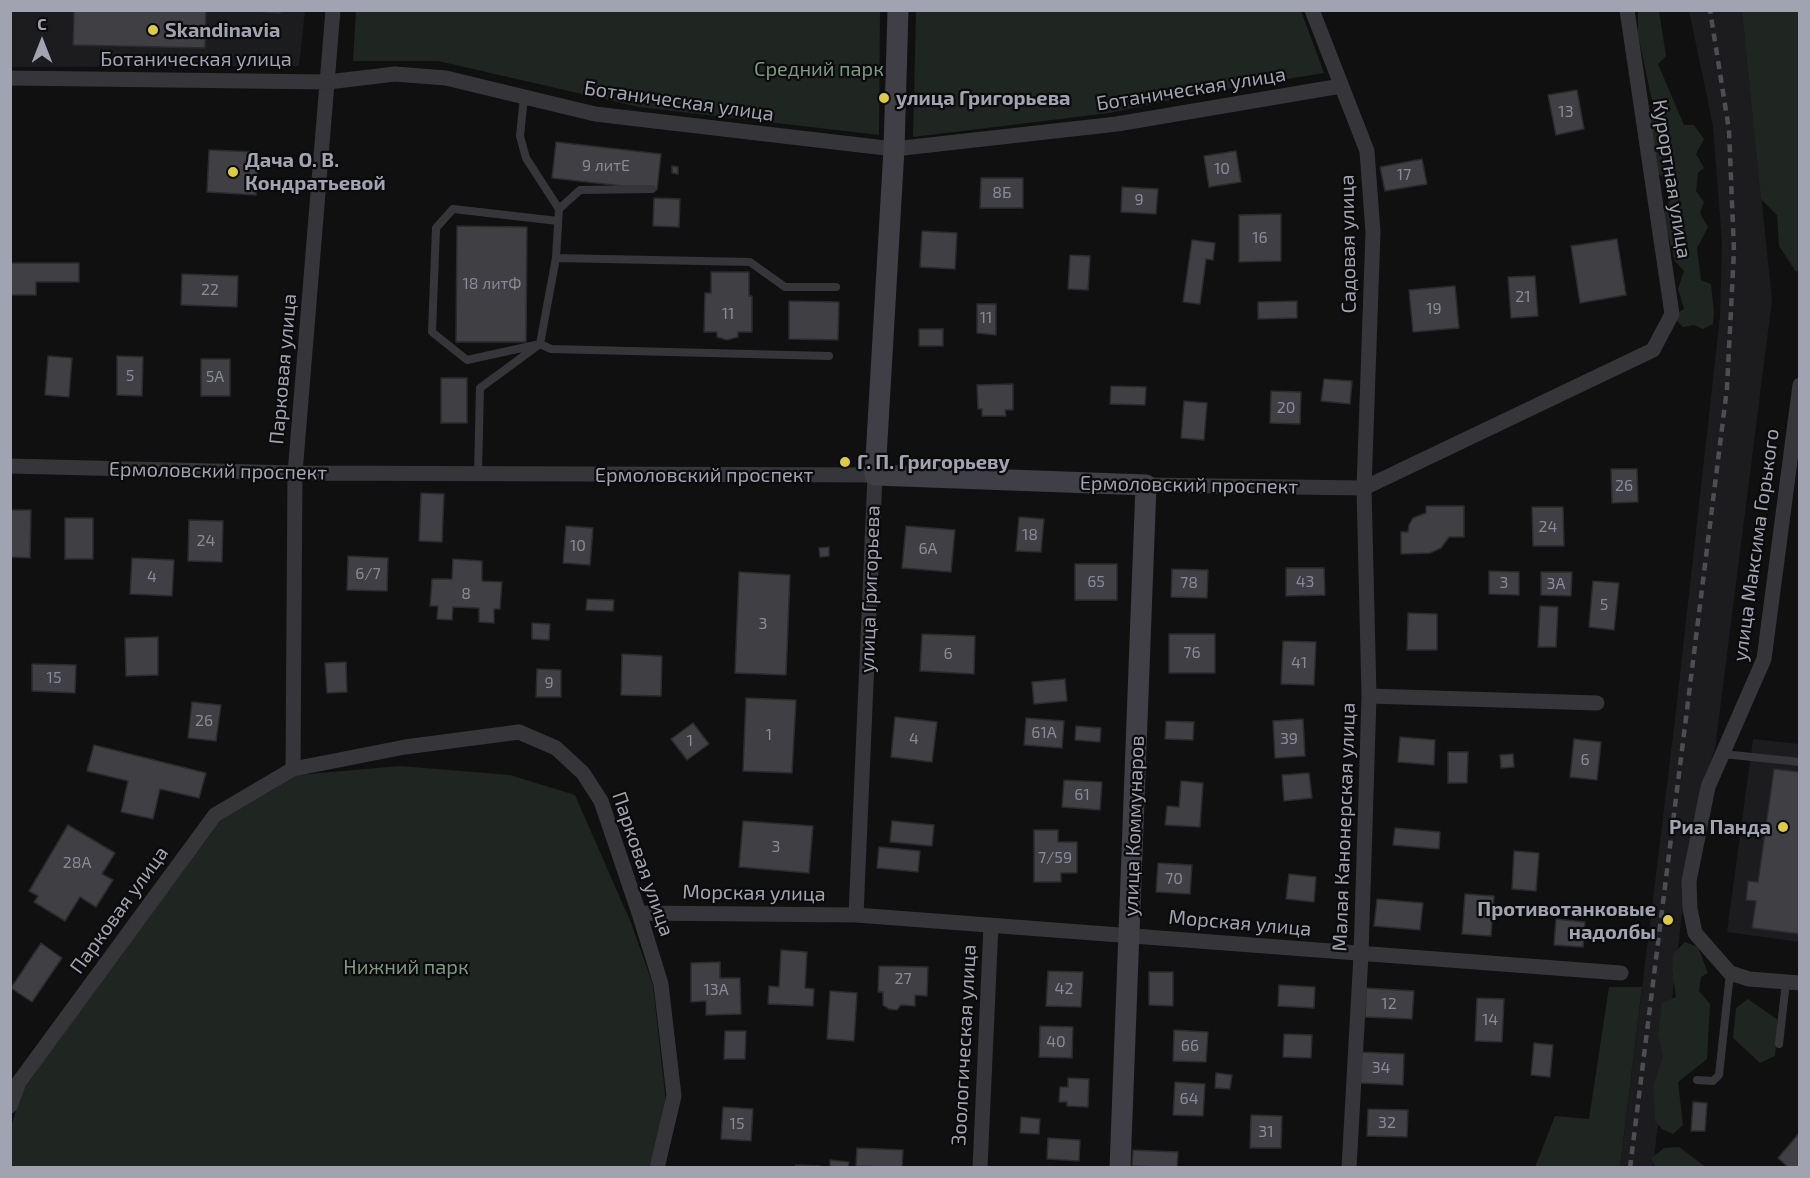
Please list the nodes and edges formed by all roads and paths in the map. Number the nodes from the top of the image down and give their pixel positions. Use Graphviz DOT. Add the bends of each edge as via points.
graph roads {
  1 [pos="333,10"];
  2 [pos="898,10"];
  3 [pos="1312,10"];
  4 [pos="1627,10"];
  5 [pos="10,78"];
  6 [pos="328,82"];
  7 [pos="1341,86"];
  8 [pos="524,97"];
  9 [pos="894,149"];
  10 [pos="652,189"];
  11 [pos="559,208"];
  12 [pos="558,221"];
  13 [pos="556,258"];
  14 [pos="836,287"];
  15 [pos="540,344"];
  16 [pos="1653,350"];
  17 [pos="829,356"];
  18 [pos="1800,385"];
  19 [pos="10,466"];
  20 [pos="295,473"];
  21 [pos="478,474"];
  22 [pos="875,475"];
  23 [pos="1146,485"];
  24 [pos="1364,488"];
  25 [pos="1369,696"];
  26 [pos="1597,703"];
  27 [pos="1723,754"];
  28 [pos="1800,762"];
  29 [pos="293,769"];
  30 [pos="639,913"];
  31 [pos="856,915"];
  32 [pos="991,925"];
  33 [pos="1131,934"];
  34 [pos="1361,955"];
  35 [pos="1621,973"];
  36 [pos="1730,973"];
  37 [pos="1793,982"];
  38 [pos="1779,1044"];
  39 [pos="1697,1080"];
  40 [pos="10,1106"];
  41 [pos="657,1167"];
  42 [pos="980,1167"];
  43 [pos="1120,1167"];
  44 [pos="1349,1167"];
  1 -- 6 [label="street, Парковая улица"];
  2 -- 9 [label="street, улица Григорьева"];
  3 -- 7 [label="street, Садовая улица"];
  4 -- 16 [label="street, Курортная улица" via="1672,314"];
  5 -- 6 [label="street, Ботаническая улица"];
  6 -- 8 [label="street, Ботаническая улица" via="395,74 446,78"];
  6 -- 20 [label="street, Парковая улица"];
  7 -- 9 [label="street, Ботаническая улица" via="1117,124"];
  7 -- 24 [label="street, Садовая улица" via="1367,151 1372,232"];
  8 -- 9 [label="street, Ботаническая улица" via="595,114"];
  8 -- 11 [label="lane" via="520,136 526,158"];
  9 -- 22 [label="street, улица Григорьева"];
  10 -- 11 [label="lane" via="580,190"];
  11 -- 12 [label="lane"];
  12 -- 13 [label="lane"];
  12 -- 15 [label="lane" via="453,209 436,228 432,332 467,360"];
  13 -- 14 [label="lane" via="750,262 785,287"];
  13 -- 15 [label="lane"];
  15 -- 17 [label="lane" via="551,349"];
  15 -- 21 [label="lane" via="480,388"];
  16 -- 24 [label="street, Ермоловский проспект"];
  18 -- 27 [label="street, улица Максима Горького" via="1764,659"];
  19 -- 20 [label="street, Ермоловский проспект"];
  20 -- 21 [label="street, Ермоловский проспект"];
  20 -- 29 [label="street, Парковая улица"];
  21 -- 22 [label="street, Ермоловский проспект"];
  22 -- 23 [label="street, Ермоловский проспект"];
  22 -- 31 [label="street, улица Григорьева"];
  23 -- 24 [label="street, Ермоловский проспект"];
  23 -- 33 [label="street, улица Коммунаров"];
  24 -- 25 [label="street, Малая Канонерская улица"];
  25 -- 26 [label="street"];
  25 -- 34 [label="street, Малая Канонерская улица"];
  27 -- 28 [label="lane"];
  27 -- 36 [label="street, улица Максима Горького" via="1708,787 1689,881 1689,909 1695,933"];
  29 -- 30 [label="street, Парковая улица" via="405,747 519,732 556,748 583,772 601,801"];
  29 -- 40 [label="street, Парковая улица" via="215,814 19,1082"];
  30 -- 31 [label="street, Морская улица"];
  30 -- 41 [label="street, Парковая улица" via="661,984 674,1096"];
  31 -- 32 [label="street, Морская улица"];
  32 -- 33 [label="street, Морская улица"];
  32 -- 42 [label="street, Зоологическая улица"];
  33 -- 34 [label="street, Морская улица"];
  33 -- 43 [label="street, улица Коммунаров"];
  34 -- 35 [label="street, Морская улица"];
  34 -- 44 [label="street, Малая Канонерская улица"];
  36 -- 37 [label="street" via="1749,979"];
  36 -- 39 [label="lane" via="1719,1075 1713,1081"];
  37 -- 38 [label="lane"];
}
